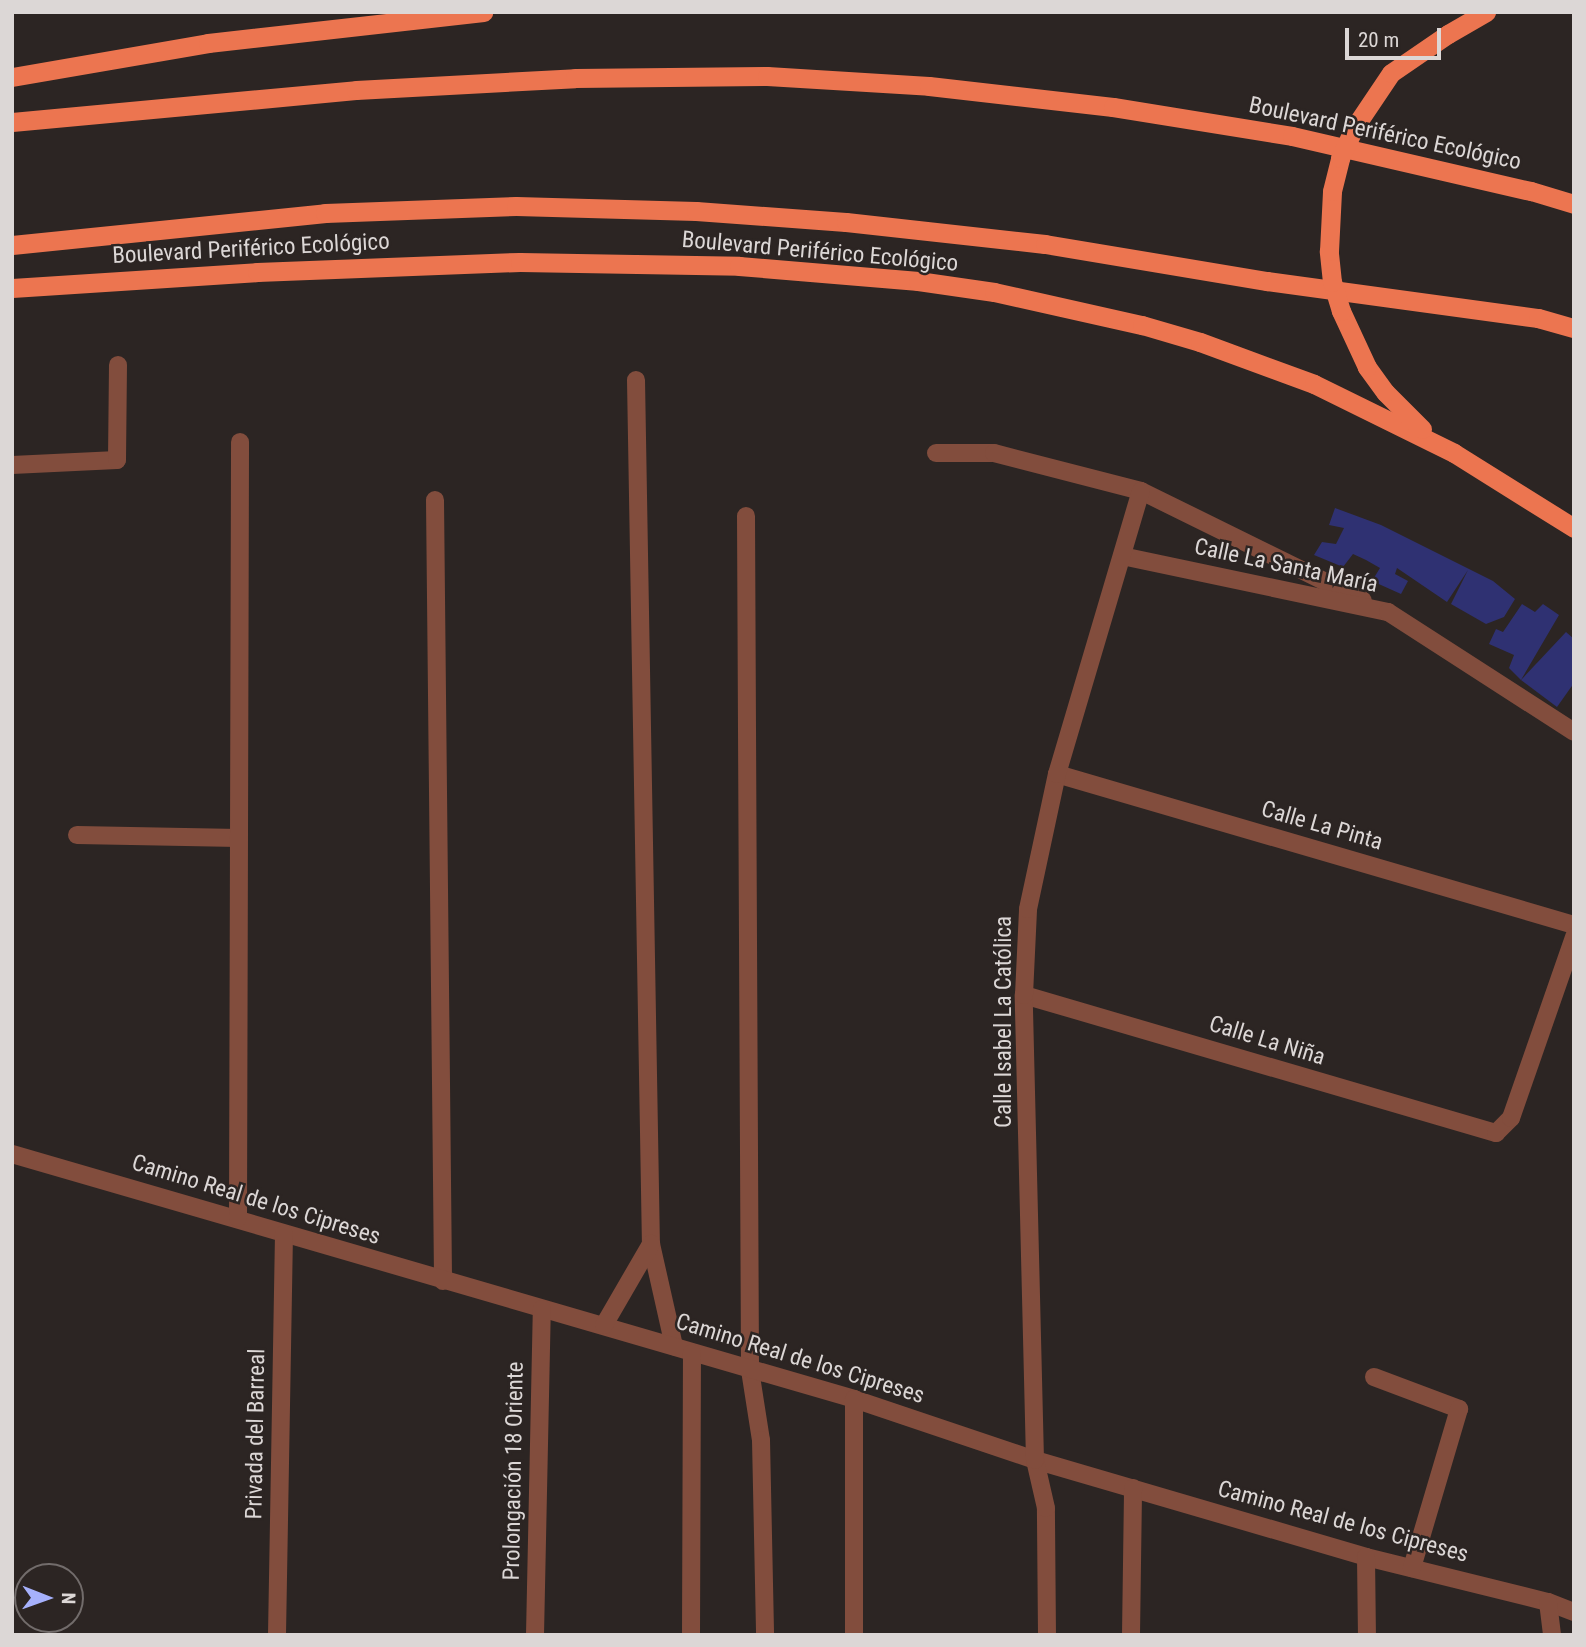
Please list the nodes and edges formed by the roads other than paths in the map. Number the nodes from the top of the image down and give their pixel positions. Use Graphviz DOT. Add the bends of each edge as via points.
graph roads {
  1 [pos="483,12"];
  2 [pos="1486,12"];
  3 [pos="12,77"];
  4 [pos="12,122"];
  5 [pos="1574,204"];
  6 [pos="12,245"];
  7 [pos="12,288"];
  8 [pos="1574,328"];
  9 [pos="118,365"];
  10 [pos="636,380"];
  11 [pos="240,442"];
  12 [pos="936,453"];
  13 [pos="1454,453"];
  14 [pos="12,465"];
  15 [pos="1141,491"];
  16 [pos="435,500"];
  17 [pos="746,516"];
  18 [pos="1574,528"];
  19 [pos="1122,556"];
  20 [pos="1388,612"];
  21 [pos="1574,732"];
  22 [pos="1057,774"];
  23 [pos="76,835"];
  24 [pos="239,838"];
  25 [pos="1574,925"];
  26 [pos="1574,937"];
  27 [pos="1024,995"];
  28 [pos="12,1154"];
  29 [pos="238,1218"];
  30 [pos="284,1234"];
  31 [pos="652,1244"];
  32 [pos="443,1280"];
  33 [pos="542,1309"];
  34 [pos="604,1325"];
  35 [pos="674,1346"];
  36 [pos="692,1353"];
  37 [pos="750,1370"];
  38 [pos="1374,1377"];
  39 [pos="854,1399"];
  40 [pos="1035,1460"];
  41 [pos="1133,1488"];
  42 [pos="1366,1557"];
  43 [pos="1412,1568"];
  44 [pos="1548,1602"];
  45 [pos="1574,1612"];
  46 [pos="277,1635"];
  47 [pos="535,1635"];
  48 [pos="691,1635"];
  49 [pos="765,1635"];
  50 [pos="854,1635"];
  51 [pos="1047,1635"];
  52 [pos="1131,1635"];
  53 [pos="1367,1635"];
  54 [pos="1552,1635"];
  1 -- 3 [label="highway" via="208,43"];
  2 -- 13 [label="highway" via="1391,73 1371,99 1340,158 1328,221 1332,282 1357,349 1406,415"];
  4 -- 5 [label="highway, Boulevard Periférico Ecológico" via="369,90 575,78 767,76 929,86 1100,105 1292,136"];
  6 -- 8 [label="highway, Boulevard Periférico Ecológico" via="325,213 543,207 696,211 1045,244 1267,281 1538,318"];
  7 -- 13 [label="highway, Boulevard Periférico Ecológico" via="520,262 739,267 918,281 1068,307 1200,342 1314,384"];
  9 -- 14 [label="street" via="117,460"];
  10 -- 31 [label="street"];
  11 -- 24 [label="street"];
  12 -- 15 [label="street" via="994,453"];
  13 -- 18 [label="highway, Boulevard Periférico Ecológico"];
  15 -- 19 [label="street, Calle Isabel La Católica"];
  15 -- 20 [label="street"];
  16 -- 32 [label="street"];
  17 -- 37 [label="street"];
  19 -- 20 [label="street, Calle La Santa María"];
  19 -- 22 [label="street, Calle Isabel La Católica"];
  20 -- 21 [label="street, Calle La Santa María"];
  22 -- 25 [label="street, Calle La Pinta"];
  22 -- 27 [label="street, Calle Isabel La Católica" via="1028,909"];
  23 -- 24 [label="street"];
  24 -- 29 [label="street"];
  26 -- 27 [label="street, Calle La Niña" via="1511,1118 1496,1133"];
  27 -- 40 [label="street, Calle Isabel La Católica"];
  28 -- 29 [label="street, Camino Real de los Cipreses"];
  29 -- 30 [label="street, Camino Real de los Cipreses"];
  30 -- 32 [label="street, Camino Real de los Cipreses"];
  30 -- 46 [label="street, Privada del Barreal"];
  31 -- 34 [label="street"];
  31 -- 35 [label="street"];
  32 -- 33 [label="street, Camino Real de los Cipreses"];
  33 -- 34 [label="street, Camino Real de los Cipreses"];
  33 -- 47 [label="street, Prolongación 18 Oriente"];
  34 -- 35 [label="street, Camino Real de los Cipreses"];
  35 -- 36 [label="street, Camino Real de los Cipreses"];
  36 -- 37 [label="street, Camino Real de los Cipreses"];
  36 -- 48 [label="street"];
  37 -- 39 [label="street, Camino Real de los Cipreses"];
  37 -- 49 [label="street" via="761,1440"];
  38 -- 43 [label="street" via="1459,1409"];
  39 -- 40 [label="street, Camino Real de los Cipreses"];
  39 -- 50 [label="street"];
  40 -- 41 [label="street, Camino Real de los Cipreses"];
  40 -- 51 [label="street, Calle Isabel La Católica" via="1046,1508"];
  41 -- 42 [label="street, Camino Real de los Cipreses"];
  41 -- 52 [label="street"];
  42 -- 43 [label="street, Camino Real de los Cipreses"];
  42 -- 53 [label="street"];
  43 -- 44 [label="street, Camino Real de los Cipreses"];
  44 -- 45 [label="street, Camino Real de los Cipreses"];
  44 -- 54 [label="street"];
}
